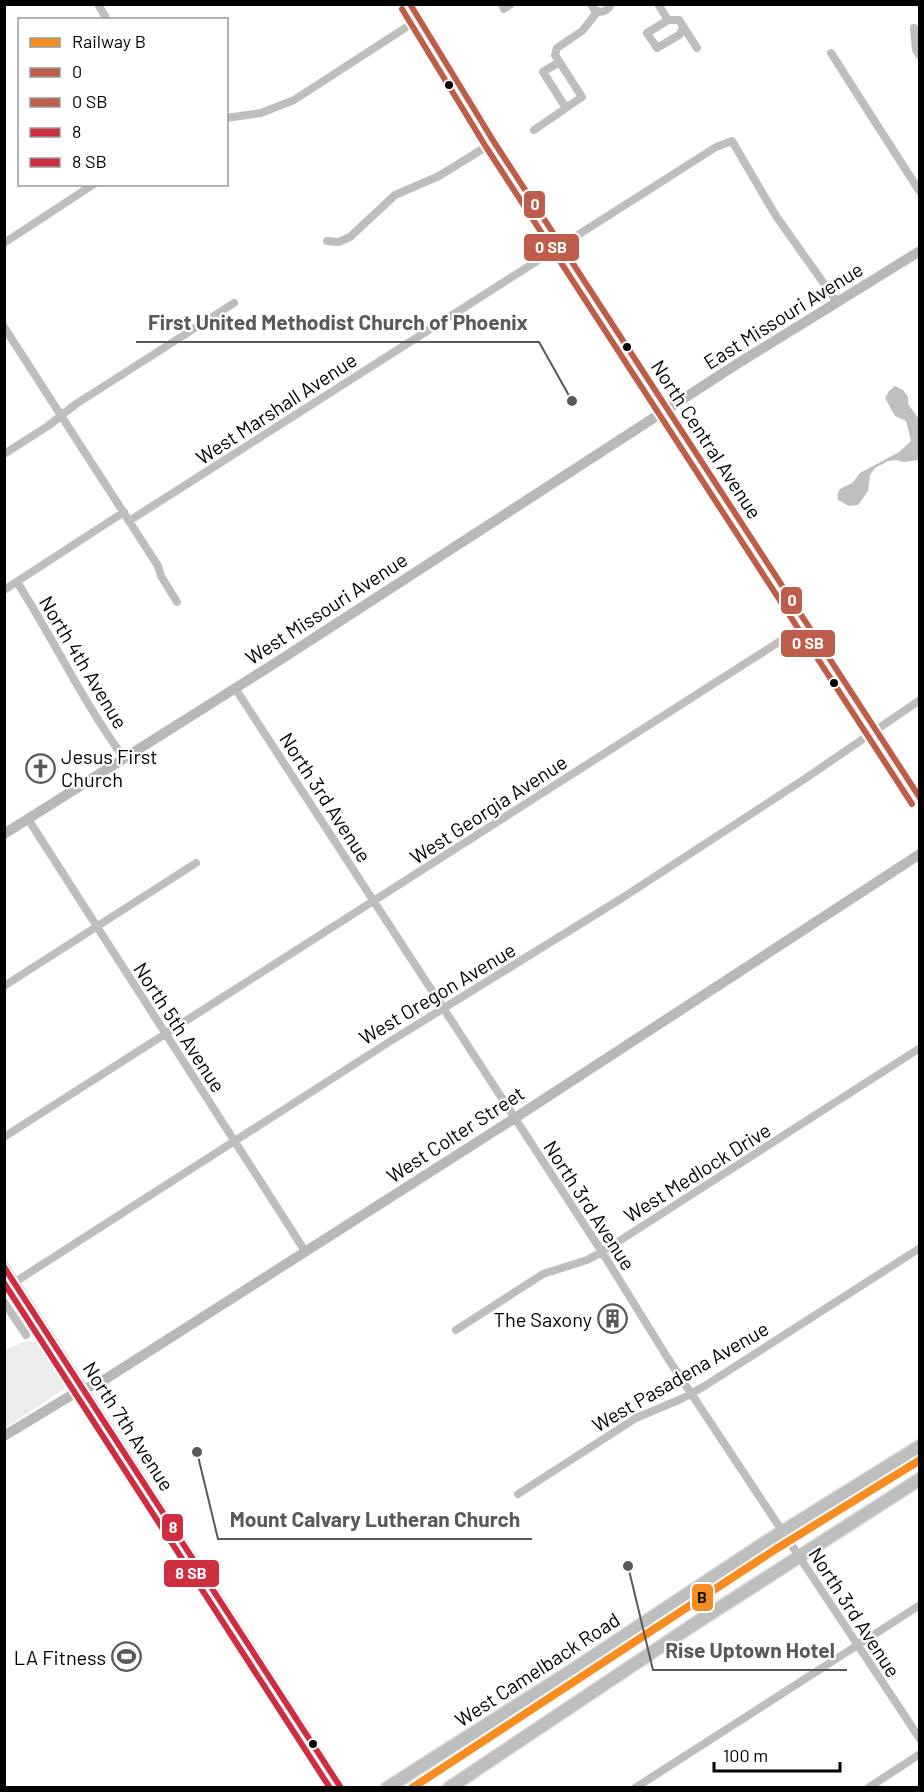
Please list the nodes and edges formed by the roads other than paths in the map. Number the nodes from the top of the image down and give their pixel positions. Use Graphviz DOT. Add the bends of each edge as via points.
graph roads {
  1 [pos="98,4"];
  2 [pos="410,4"];
  3 [pos="501,4"];
  4 [pos="511,4"];
  5 [pos="611,4"];
  6 [pos="658,4"];
  7 [pos="594,8"];
  8 [pos="106,18"];
  9 [pos="419,19"];
  10 [pos="668,20"];
  11 [pos="683,28"];
  12 [pos="914,28"];
  13 [pos="697,48"];
  14 [pos="831,53"];
  15 [pos="920,56"];
  16 [pos="559,62"];
  17 [pos="566,108"];
  18 [pos="228,118"];
  19 [pos="534,130"];
  20 [pos="494,142"];
  21 [pos="91,186"];
  22 [pos="920,192"];
  23 [pos="327,242"];
  24 [pos="4,243"];
  25 [pos="560,245"];
  26 [pos="920,251"];
  27 [pos="837,302"];
  28 [pos="234,303"];
  29 [pos="4,327"];
  30 [pos="666,411"];
  31 [pos="62,415"];
  32 [pos="4,454"];
  33 [pos="124,512"];
  34 [pos="129,521"];
  35 [pos="17,582"];
  36 [pos="4,590"];
  37 [pos="177,602"];
  38 [pos="807,624"];
  39 [pos="235,688"];
  40 [pos="920,700"];
  41 [pos="875,730"];
  42 [pos="124,758"];
  43 [pos="920,799"];
  44 [pos="28,819"];
  45 [pos="4,834"];
  46 [pos="920,854"];
  47 [pos="196,863"];
  48 [pos="374,901"];
  49 [pos="96,927"];
  50 [pos="4,986"];
  51 [pos="444,1008"];
  52 [pos="164,1034"];
  53 [pos="920,1048"];
  54 [pos="514,1118"];
  55 [pos="4,1137"];
  56 [pos="234,1142"];
  57 [pos="920,1248"];
  58 [pos="305,1251"];
  59 [pos="602,1252"];
  60 [pos="4,1266"];
  61 [pos="15,1282"];
  62 [pos="4,1302"];
  63 [pos="456,1330"];
  64 [pos="26,1335"];
  65 [pos="84,1389"];
  66 [pos="691,1394"];
  67 [pos="4,1436"];
  68 [pos="920,1446"];
  69 [pos="920,1479"];
  70 [pos="518,1494"];
  71 [pos="782,1532"];
  72 [pos="799,1557"];
  73 [pos="920,1605"];
  74 [pos="857,1645"];
  75 [pos="920,1739"];
  76 [pos="920,1754"];
  77 [pos="341,1788"];
  78 [pos="387,1788"];
  79 [pos="448,1788"];
  80 [pos="635,1788"];
  81 [pos="868,1788"];
  1 -- 8 [label="street"];
  2 -- 9 [label="main road, North Central Avenue"];
  3 -- 4 [label="street" via="504,9"];
  5 -- 7 [label="street" via="606,11"];
  6 -- 10 [label="street"];
  7 -- 16 [label="street" via="582,31 557,48"];
  9 -- 18 [label="street" via="294,99 261,113"];
  9 -- 20 [label="main road, North Central Avenue"];
  10 -- 11 [label="street" via="679,20"];
  10 -- 11 [label="street" via="647,33 657,48 679,35"];
  11 -- 13 [label="street"];
  12 -- 15 [label="street"];
  14 -- 22 [label="street"];
  16 -- 17 [label="street" via="582,97"];
  16 -- 17 [label="street" via="543,72"];
  17 -- 19 [label="street"];
  20 -- 23 [label="street" via="440,176 394,195 350,237"];
  20 -- 25 [label="main road, North Central Avenue"];
  21 -- 24 [label="street"];
  25 -- 27 [label="street, West Marshall Avenue" via="716,147 732,141 776,216"];
  25 -- 30 [label="main road, North Central Avenue"];
  25 -- 34 [label="street, West Marshall Avenue"];
  26 -- 27 [label="main road, East Missouri Avenue"];
  27 -- 30 [label="main road, East Missouri Avenue"];
  28 -- 31 [label="street"];
  29 -- 31 [label="street"];
  30 -- 38 [label="main road, North Central Avenue"];
  30 -- 39 [label="main road, West Missouri Avenue"];
  31 -- 32 [label="street"];
  31 -- 33 [label="street"];
  33 -- 34 [label="street"];
  33 -- 35 [label="street"];
  34 -- 37 [label="street"];
  35 -- 36 [label="street"];
  35 -- 42 [label="street, North 4th Avenue"];
  38 -- 41 [label="main road, North Central Avenue"];
  38 -- 48 [label="street, West Georgia Avenue"];
  39 -- 42 [label="main road, West Missouri Avenue"];
  39 -- 48 [label="street, North 3rd Avenue"];
  40 -- 41 [label="street, West Oregon Avenue"];
  41 -- 43 [label="main road, North Central Avenue"];
  41 -- 51 [label="street, West Oregon Avenue" via="619,900"];
  42 -- 44 [label="main road, West Missouri Avenue"];
  44 -- 45 [label="main road, West Missouri Avenue"];
  44 -- 49 [label="street, North 5th Avenue"];
  46 -- 54 [label="main road, West Colter Street"];
  47 -- 49 [label="street"];
  48 -- 51 [label="street, North 3rd Avenue"];
  48 -- 52 [label="street, West Georgia Avenue"];
  49 -- 50 [label="street"];
  49 -- 52 [label="street, North 5th Avenue"];
  51 -- 54 [label="street, North 3rd Avenue"];
  51 -- 56 [label="street, West Oregon Avenue"];
  52 -- 55 [label="street, West Georgia Avenue"];
  52 -- 56 [label="street, North 5th Avenue"];
  53 -- 59 [label="street, West Medlock Drive"];
  54 -- 58 [label="main road, West Colter Street"];
  54 -- 59 [label="street, North 3rd Avenue"];
  56 -- 58 [label="street, North 5th Avenue"];
  56 -- 61 [label="street, West Oregon Avenue"];
  57 -- 66 [label="street, West Pasadena Avenue"];
  58 -- 65 [label="main road, West Colter Street"];
  59 -- 63 [label="street, West Medlock Drive" via="543,1274"];
  59 -- 66 [label="street, North 3rd Avenue"];
  60 -- 61 [label="main road, North 7th Avenue"];
  61 -- 65 [label="main road, North 7th Avenue"];
  62 -- 64 [label="street"];
  65 -- 67 [label="main road, West Colter Street"];
  65 -- 77 [label="main road, North 7th Avenue"];
  66 -- 70 [label="street, West Pasadena Avenue" via="636,1418"];
  66 -- 71 [label="street, North 3rd Avenue"];
  68 -- 71 [label="main road, West Camelback Road"];
  69 -- 72 [label="main road"];
  71 -- 72 [label="street, North 3rd Avenue"];
  71 -- 78 [label="main road, West Camelback Road"];
  72 -- 74 [label="street, North 3rd Avenue"];
  72 -- 79 [label="main road"];
  73 -- 74 [label="street"];
  74 -- 75 [label="street, North 3rd Avenue"];
  74 -- 80 [label="street"];
  76 -- 81 [label="street"];
}
